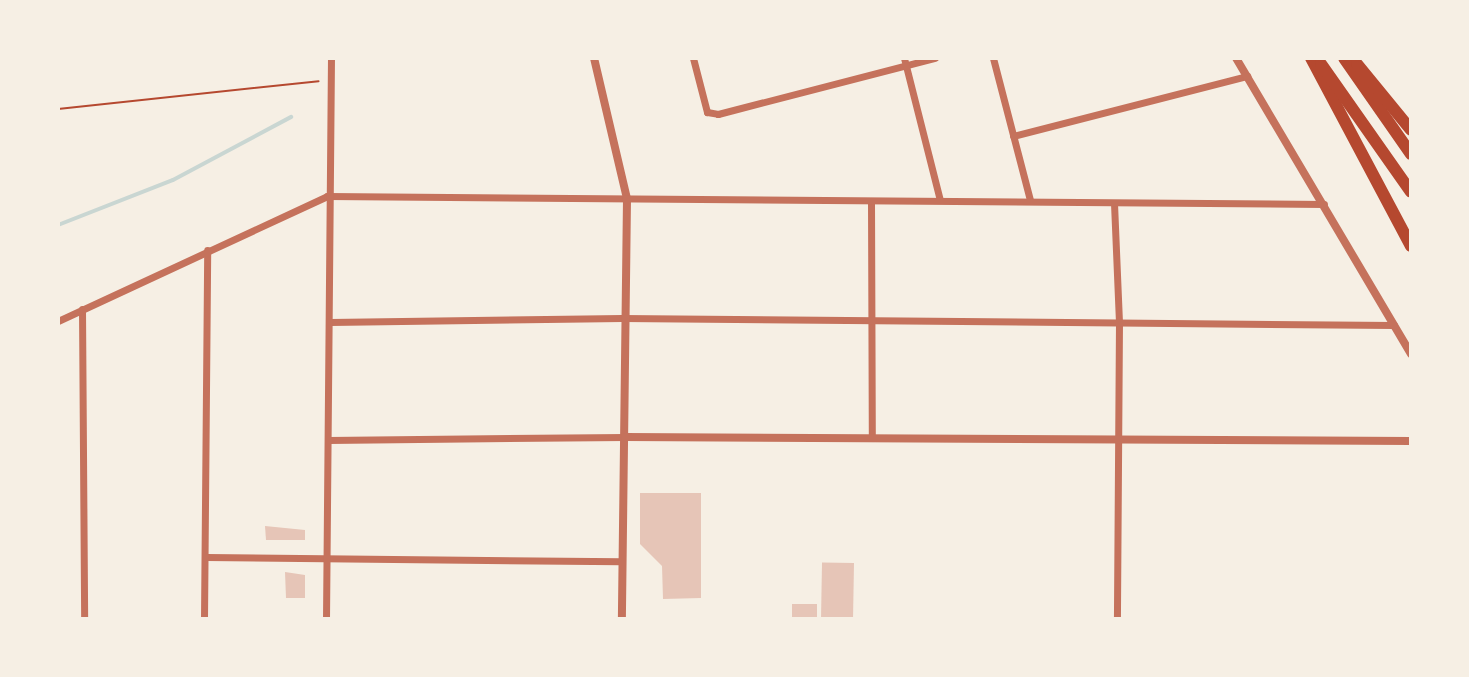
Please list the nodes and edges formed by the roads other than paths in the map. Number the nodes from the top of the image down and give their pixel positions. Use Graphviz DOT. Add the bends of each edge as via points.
graph roads {
  1 [pos="331,58"];
  2 [pos="594,58"];
  3 [pos="693,58"];
  4 [pos="935,58"];
  5 [pos="993,58"];
  6 [pos="1236,58"];
  7 [pos="1311,58"];
  8 [pos="1317,58"];
  9 [pos="1344,58"];
  10 [pos="1352,58"];
  11 [pos="905,62"];
  12 [pos="1247,76"];
  13 [pos="1411,130"];
  14 [pos="1013,136"];
  15 [pos="1411,154"];
  16 [pos="1411,192"];
  17 [pos="327,196"];
  18 [pos="627,199"];
  19 [pos="940,200"];
  20 [pos="1030,200"];
  21 [pos="871,201"];
  22 [pos="1114,203"];
  23 [pos="1325,204"];
  24 [pos="1411,246"];
  25 [pos="207,250"];
  26 [pos="82,309"];
  27 [pos="622,318"];
  28 [pos="871,320"];
  29 [pos="58,321"];
  30 [pos="330,322"];
  31 [pos="1119,322"];
  32 [pos="1394,325"];
  33 [pos="1411,354"];
  34 [pos="625,437"];
  35 [pos="872,438"];
  36 [pos="1117,439"];
  37 [pos="328,440"];
  38 [pos="1411,441"];
  39 [pos="206,557"];
  40 [pos="325,558"];
  41 [pos="621,561"];
  42 [pos="84,619"];
  43 [pos="204,619"];
  44 [pos="326,619"];
  45 [pos="622,619"];
  46 [pos="1117,619"];
  1 -- 17 [label="street"];
  2 -- 18 [label="street"];
  3 -- 11 [label="street" via="707,112 718,114"];
  4 -- 11 [label="street"];
  5 -- 14 [label="street"];
  6 -- 12 [label="street"];
  7 -- 24 [label="highway"];
  8 -- 16 [label="highway"];
  9 -- 15 [label="highway"];
  10 -- 13 [label="highway"];
  11 -- 19 [label="street"];
  12 -- 14 [label="street"];
  12 -- 23 [label="street"];
  14 -- 20 [label="street"];
  17 -- 18 [label="street"];
  17 -- 25 [label="street"];
  17 -- 30 [label="street"];
  18 -- 21 [label="street"];
  18 -- 27 [label="street"];
  19 -- 20 [label="street"];
  19 -- 21 [label="street"];
  20 -- 22 [label="street"];
  21 -- 28 [label="street"];
  22 -- 23 [label="street"];
  22 -- 31 [label="street"];
  23 -- 32 [label="street"];
  25 -- 26 [label="street"];
  25 -- 39 [label="street"];
  26 -- 29 [label="street"];
  26 -- 42 [label="street"];
  27 -- 28 [label="street"];
  27 -- 30 [label="street"];
  27 -- 34 [label="street"];
  28 -- 31 [label="street"];
  28 -- 35 [label="street"];
  30 -- 37 [label="street"];
  31 -- 32 [label="street"];
  31 -- 36 [label="street"];
  32 -- 33 [label="street"];
  34 -- 35 [label="street"];
  34 -- 37 [label="street"];
  34 -- 41 [label="street"];
  35 -- 36 [label="street"];
  36 -- 38 [label="street"];
  36 -- 46 [label="street"];
  37 -- 40 [label="street"];
  39 -- 40 [label="street"];
  39 -- 43 [label="street"];
  40 -- 41 [label="street"];
  40 -- 44 [label="street"];
  41 -- 45 [label="street"];
}
